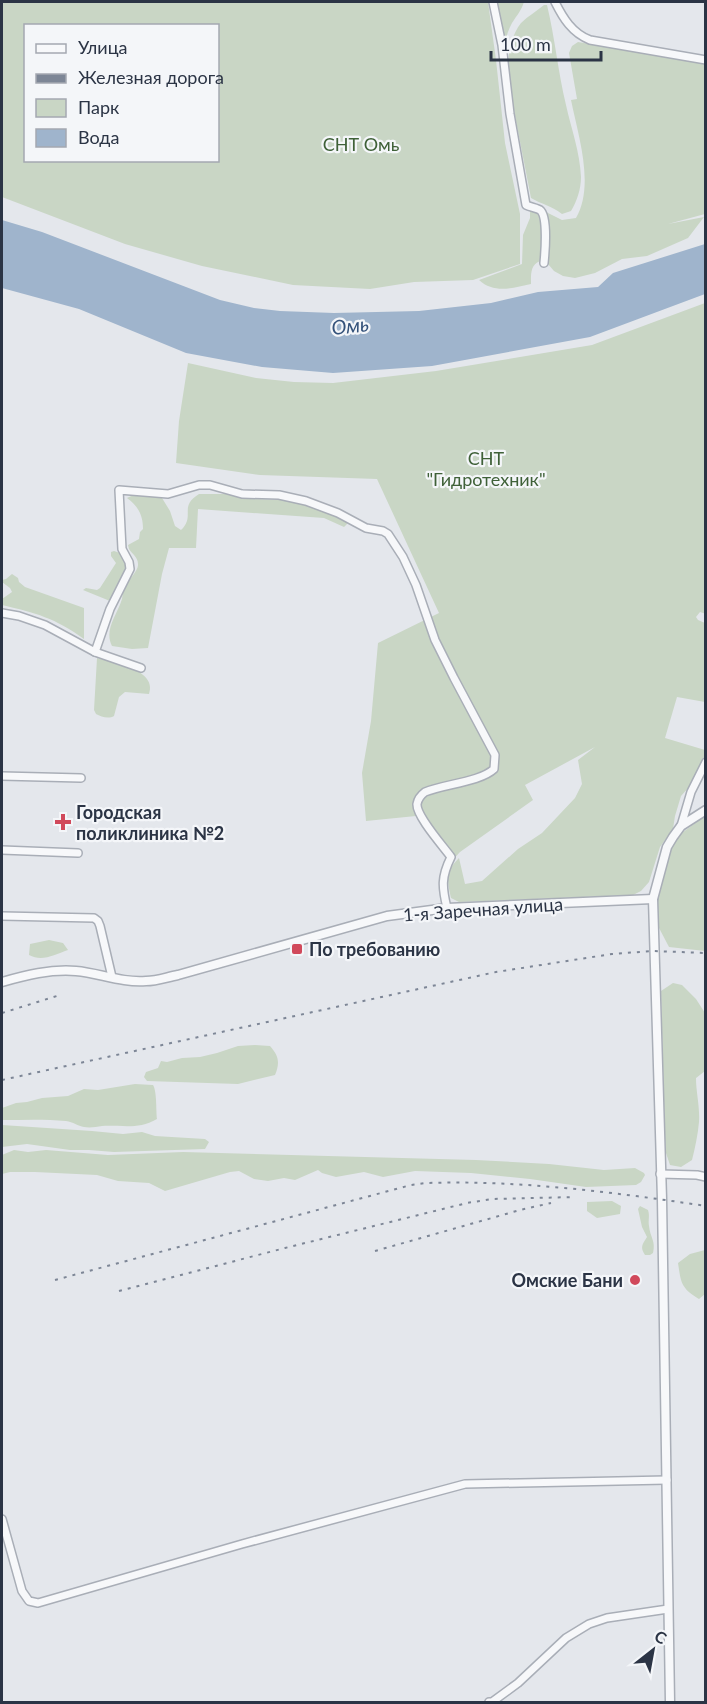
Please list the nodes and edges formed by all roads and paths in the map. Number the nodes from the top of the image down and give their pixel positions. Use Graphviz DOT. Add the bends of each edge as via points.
graph roads {
  1 [pos="493,2"];
  2 [pos="555,2"];
  3 [pos="705,60"];
  4 [pos="544,263"];
  5 [pos="2,613"];
  6 [pos="95,652"];
  7 [pos="141,668"];
  8 [pos="705,762"];
  9 [pos="2,776"];
  10 [pos="81,778"];
  11 [pos="705,810"];
  12 [pos="681,826"];
  13 [pos="2,850"];
  14 [pos="78,853"];
  15 [pos="652,899"];
  16 [pos="447,908"];
  17 [pos="2,916"];
  18 [pos="112,977"];
  19 [pos="2,982"];
  20 [pos="660,1174"];
  21 [pos="705,1177"];
  22 [pos="667,1480"];
  23 [pos="2,1519"];
  24 [pos="668,1609"];
  25 [pos="489,1702"];
  26 [pos="670,1702"];
  1 -- 4 [label="street" via="526,205 543,214"];
  2 -- 3 [label="street" via="573,30 590,40"];
  5 -- 6 [label="street" via="45,625"];
  6 -- 7 [label="street"];
  6 -- 16 [label="street" via="130,569 122,549 119,490 168,494 210,485 242,494 279,495 306,501 388,534 416,585 435,640 495,755 490,773 425,792 418,801 421,816 451,857 443,875"];
  8 -- 12 [label="street"];
  9 -- 10 [label="street"];
  11 -- 12 [label="street"];
  12 -- 15 [label="street" via="667,847"];
  13 -- 14 [label="street"];
  15 -- 16 [label="street, 1-я Заречная улица"];
  15 -- 20 [label="street"];
  16 -- 18 [label="street, 1-я Заречная улица" via="387,916 159,980"];
  17 -- 18 [label="street" via="94,918 100,926"];
  18 -- 19 [label="street, 1-я Заречная улица" via="55,970"];
  20 -- 21 [label="street"];
  20 -- 22 [label="street"];
  22 -- 23 [label="street" via="465,1484 38,1603 29,1601 22,1592"];
  22 -- 24 [label="street"];
  24 -- 25 [label="street" via="589,1624 566,1638 518,1683"];
  24 -- 26 [label="street"];
}
